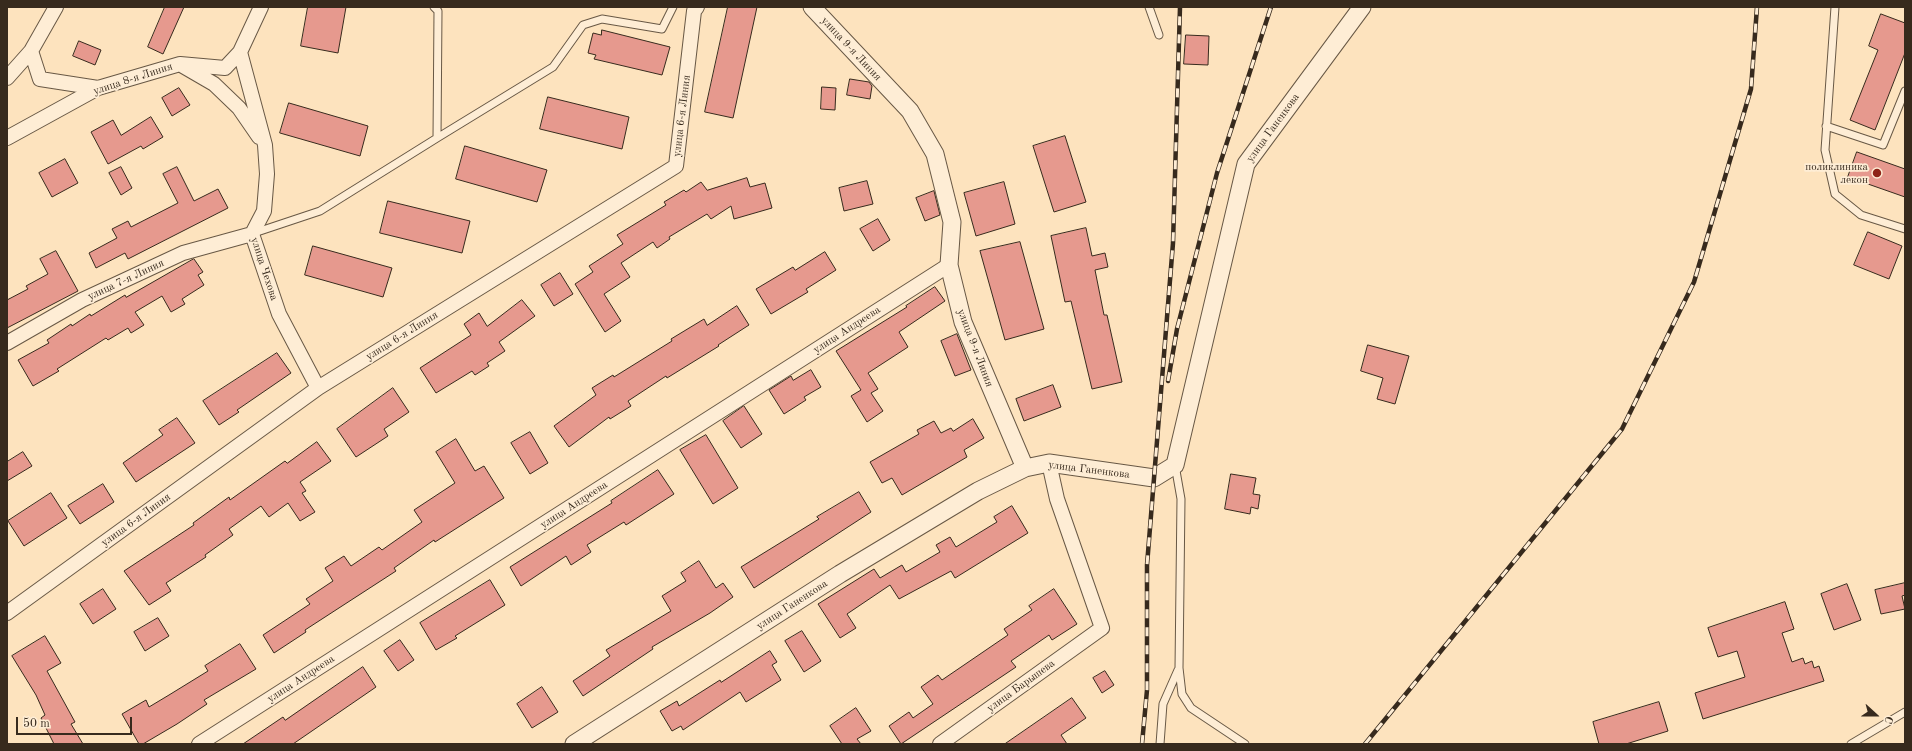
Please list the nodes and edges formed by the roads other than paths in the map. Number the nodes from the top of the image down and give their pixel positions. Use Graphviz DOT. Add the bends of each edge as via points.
graph roads {
  1 [pos="56,7"];
  2 [pos="261,7"];
  3 [pos="434,7"];
  4 [pos="673,7"];
  5 [pos="697,7"];
  6 [pos="812,7"];
  7 [pos="1149,7"];
  8 [pos="1362,7"];
  9 [pos="1835,7"];
  10 [pos="1159,35"];
  11 [pos="31,51"];
  12 [pos="240,52"];
  13 [pos="180,64"];
  14 [pos="7,78"];
  15 [pos="98,88"];
  16 [pos="1905,91"];
  17 [pos="1826,126"];
  18 [pos="7,138"];
  19 [pos="437,138"];
  20 [pos="265,146"];
  21 [pos="1905,228"];
  22 [pos="252,234"];
  23 [pos="949,265"];
  24 [pos="7,343"];
  25 [pos="318,388"];
  26 [pos="1049,463"];
  27 [pos="1175,465"];
  28 [pos="1025,468"];
  29 [pos="7,613"];
  30 [pos="1179,668"];
  31 [pos="1905,712"];
  32 [pos="199,744"];
  33 [pos="574,744"];
  34 [pos="940,744"];
  35 [pos="1160,744"];
  36 [pos="1245,744"];
  37 [pos="1851,744"];
  1 -- 11 [label="street"];
  2 -- 12 [label="street"];
  3 -- 19 [label="lane" via="438,11"];
  4 -- 19 [label="lane" via="662,29 602,19 583,25 553,67"];
  5 -- 25 [label="street, улица 6-я Линия" via="694,11 676,166"];
  6 -- 23 [label="street, улица 9-я Линия" via="910,111 935,154 952,222"];
  7 -- 10 [label="lane"];
  8 -- 27 [label="street, улица Ганенкова" via="1246,164"];
  9 -- 17 [label="lane"];
  11 -- 14 [label="street"];
  11 -- 15 [label="street" via="40,79"];
  12 -- 13 [label="street, улица 8-я Линия" via="225,68"];
  12 -- 20 [label="street, улица Чехова"];
  13 -- 15 [label="street, улица 8-я Линия"];
  13 -- 20 [label="street" via="214,84 239,108"];
  15 -- 18 [label="street, улица 8-я Линия"];
  16 -- 17 [label="lane" via="1883,145"];
  17 -- 21 [label="lane" via="1824,150 1835,194 1861,215"];
  19 -- 22 [label="lane" via="320,211"];
  20 -- 22 [label="street, улица Чехова" via="268,174 264,210"];
  22 -- 24 [label="street, улица 7-я Линия" via="183,253 82,300"];
  22 -- 25 [label="street, улица Чехова" via="279,314"];
  23 -- 28 [label="street, улица 9-я Линия" via="963,322"];
  23 -- 32 [label="street, улица Андреева"];
  25 -- 29 [label="street, улица 6-я Линия"];
  26 -- 27 [label="street, улица Ганенкова" via="1154,478"];
  26 -- 28 [label="street, улица Ганенкова"];
  26 -- 34 [label="street, улица Барышева" via="1057,499 1102,628"];
  27 -- 30 [label="lane" via="1181,498"];
  28 -- 33 [label="street, улица Ганенкова" via="978,491 840,574"];
  30 -- 35 [label="lane" via="1163,704"];
  30 -- 36 [label="lane" via="1182,694 1191,708"];
  31 -- 37 [label="lane"];
}
